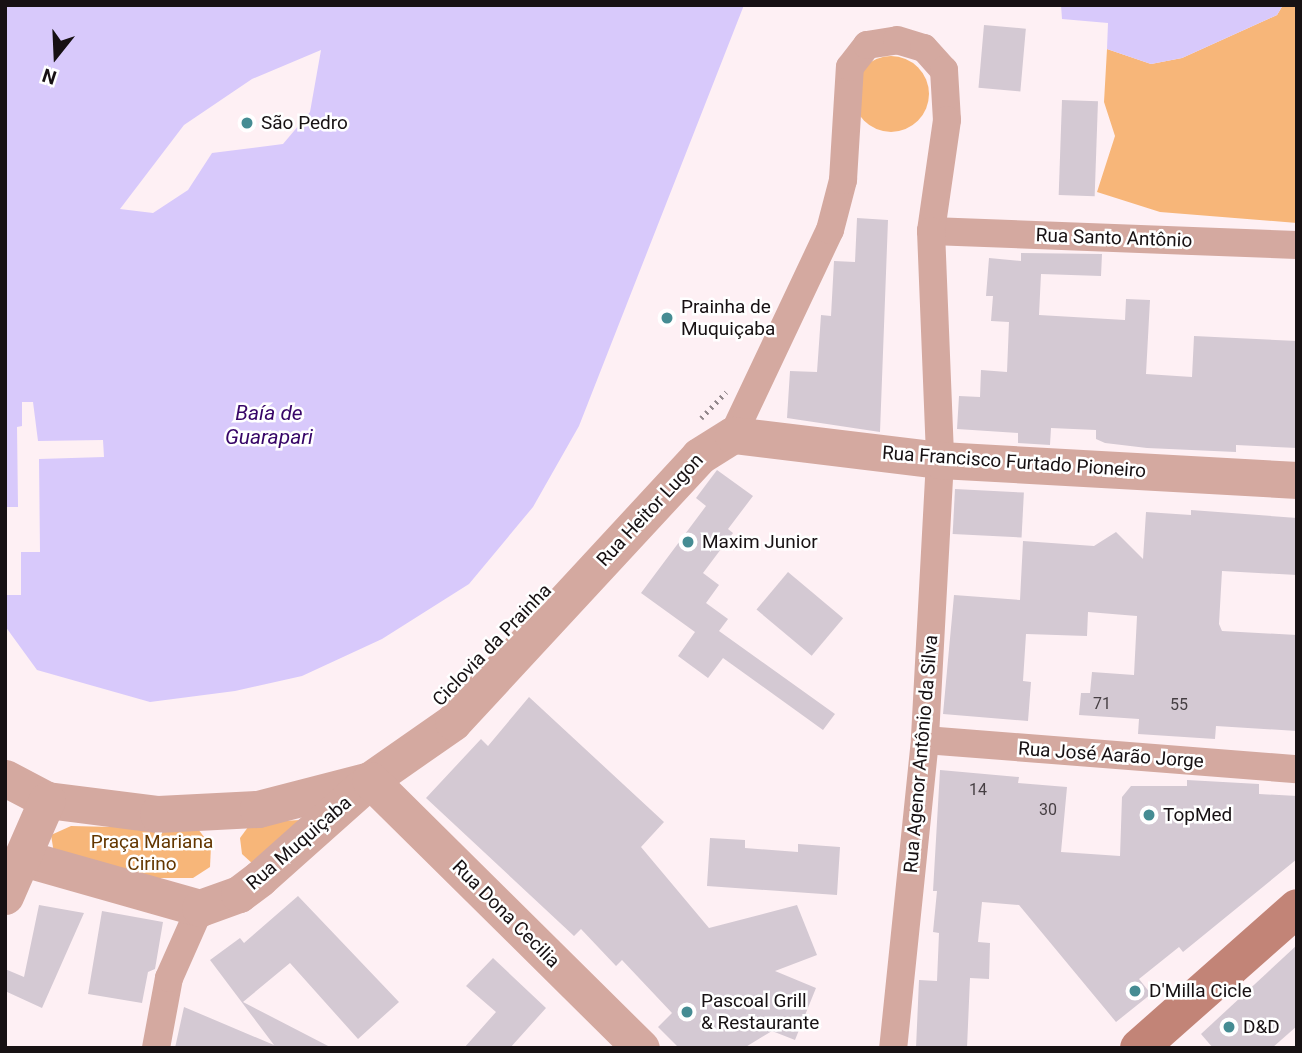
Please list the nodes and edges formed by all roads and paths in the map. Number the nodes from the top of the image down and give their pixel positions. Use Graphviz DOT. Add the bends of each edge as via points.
graph roads {
  1 [pos="931,231"];
  2 [pos="1297,245"];
  3 [pos="730,390"];
  4 [pos="696,423"];
  5 [pos="733,435"];
  6 [pos="940,460"];
  7 [pos="1297,480"];
  8 [pos="925,740"];
  9 [pos="1297,769"];
  10 [pos="5,778"];
  11 [pos="370,780"];
  12 [pos="47,800"];
  13 [pos="23,858"];
  14 [pos="5,896"];
  15 [pos="200,908"];
  16 [pos="1297,908"];
  17 [pos="156,1048"];
  18 [pos="641,1048"];
  19 [pos="893,1048"];
  20 [pos="1139,1048"];
  1 -- 2 [label="street, Rua Santo Antônio"];
  1 -- 5 [label="street" via="947,120 944,70 924,48 897,40 867,45 850,67 844,180 830,230"];
  1 -- 6 [label="street"];
  3 -- 4 [label="path" via="719,394"];
  5 -- 6 [label="street, Rua Francisco Furtado Pioneiro"];
  5 -- 11 [label="street, Rua Heitor Lugon" via="699,456 453,722"];
  6 -- 7 [label="street, Rua Francisco Furtado Pioneiro"];
  6 -- 8 [label="street, Rua Agenor Antônio da Silva"];
  8 -- 9 [label="street, Rua José Aarão Jorge"];
  8 -- 19 [label="street, Rua Agenor Antônio da Silva"];
  10 -- 12 [label="street, Rua Heitor Lugon"];
  11 -- 12 [label="street, Rua Heitor Lugon" via="258,809 212,812 110,810"];
  11 -- 15 [label="street, Rua Muquiçaba" via="239,894"];
  11 -- 18 [label="street, Rua Dona Cecilia"];
  12 -- 13 [label="street"];
  13 -- 14 [label="street"];
  13 -- 15 [label="street"];
  15 -- 17 [label="street" via="169,978"];
  16 -- 20 [label="main road"];
}
